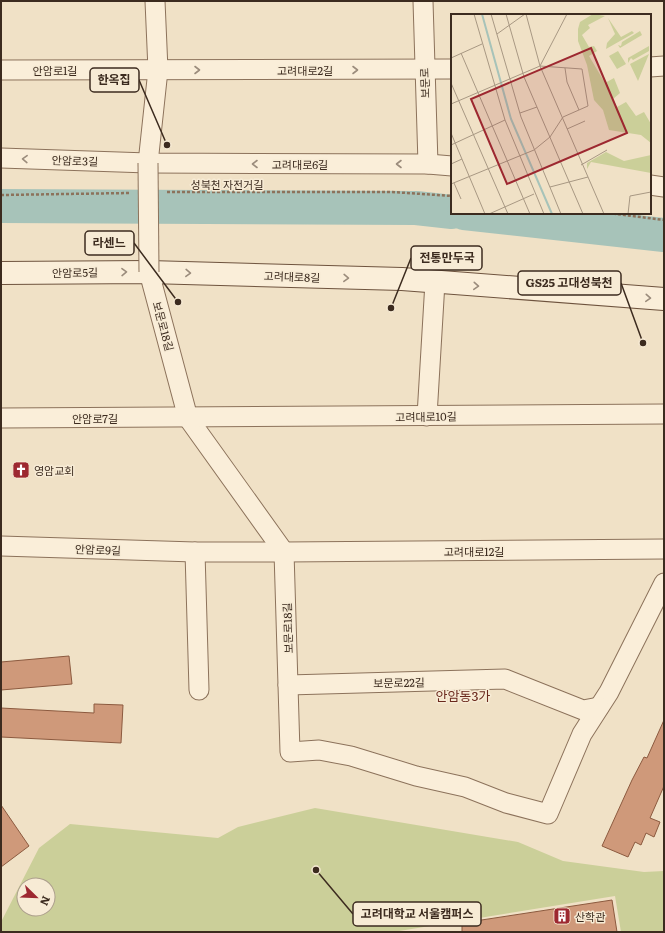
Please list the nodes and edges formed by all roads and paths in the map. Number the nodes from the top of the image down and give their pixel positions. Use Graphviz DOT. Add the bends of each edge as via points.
graph roads {
  1 [pos="155,1"];
  2 [pos="423,1"];
  3 [pos="664,66"];
  4 [pos="651,67"];
  5 [pos="424,69"];
  6 [pos="451,69"];
  7 [pos="1,70"];
  8 [pos="158,70"];
  9 [pos="1,158"];
  10 [pos="148,163"];
  11 [pos="428,164"];
  12 [pos="451,166"];
  13 [pos="651,185"];
  14 [pos="664,186"];
  15 [pos="131,192"];
  16 [pos="162,192"];
  17 [pos="1,195"];
  18 [pos="451,196"];
  19 [pos="616,214"];
  20 [pos="664,220"];
  21 [pos="149,272"];
  22 [pos="1,273"];
  23 [pos="435,282"];
  24 [pos="664,299"];
  25 [pos="664,414"];
  26 [pos="427,416"];
  27 [pos="1,418"];
  28 [pos="188,418"];
  29 [pos="1,546"];
  30 [pos="664,549"];
  31 [pos="195,552"];
  32 [pos="284,552"];
  33 [pos="664,584"];
  34 [pos="288,685"];
  35 [pos="199,690"];
  36 [pos="600,707"];
  1 -- 8 [label="street"];
  2 -- 5 [label="street, 보문로"];
  3 -- 4 [label="street"];
  5 -- 6 [label="street, 고려대로2길"];
  8 -- 5 [label="street, 고려대로2길, one-way"];
  5 -- 11 [label="street, 보문로"];
  7 -- 8 [label="street, 안암로1길"];
  8 -- 10 [label="street"];
  10 -- 9 [label="street, 안암로3길, one-way"];
  11 -- 10 [label="street, 고려대로6길, one-way"];
  10 -- 21 [label="street, 보문로18길, bridge"];
  11 -- 12 [label="street, 고려대로6길"];
  13 -- 14 [label="street"];
  15 -- 17 [label="path"];
  16 -- 18 [label="path, 성북천 자전거길" via="392,192"];
  19 -- 20 [label="path"];
  22 -- 21 [label="main road, 안암로5길, one-way"];
  21 -- 23 [label="main road, 고려대로8길, one-way"];
  21 -- 28 [label="street, 보문로18길"];
  23 -- 24 [label="main road, 고려대로8길, one-way"];
  23 -- 26 [label="street"];
  25 -- 26 [label="street, 고려대로10길"];
  26 -- 28 [label="street, 고려대로10길"];
  27 -- 28 [label="street, 안암로7길"];
  28 -- 32 [label="street, 보문로18길"];
  29 -- 31 [label="street, 안암로9길"];
  30 -- 32 [label="street, 고려대로12길"];
  31 -- 32 [label="street, 안암로9길"];
  31 -- 35 [label="street"];
  32 -- 34 [label="street, 보문로18길"];
  33 -- 36 [label="street"];
  34 -- 36 [label="street, 보문로22길" via="505,679 584,710"];
  34 -- 36 [label="street, 보문로18길" via="290,752 319,750 351,756 416,776 465,787 506,803 548,814 582,734"];
}
